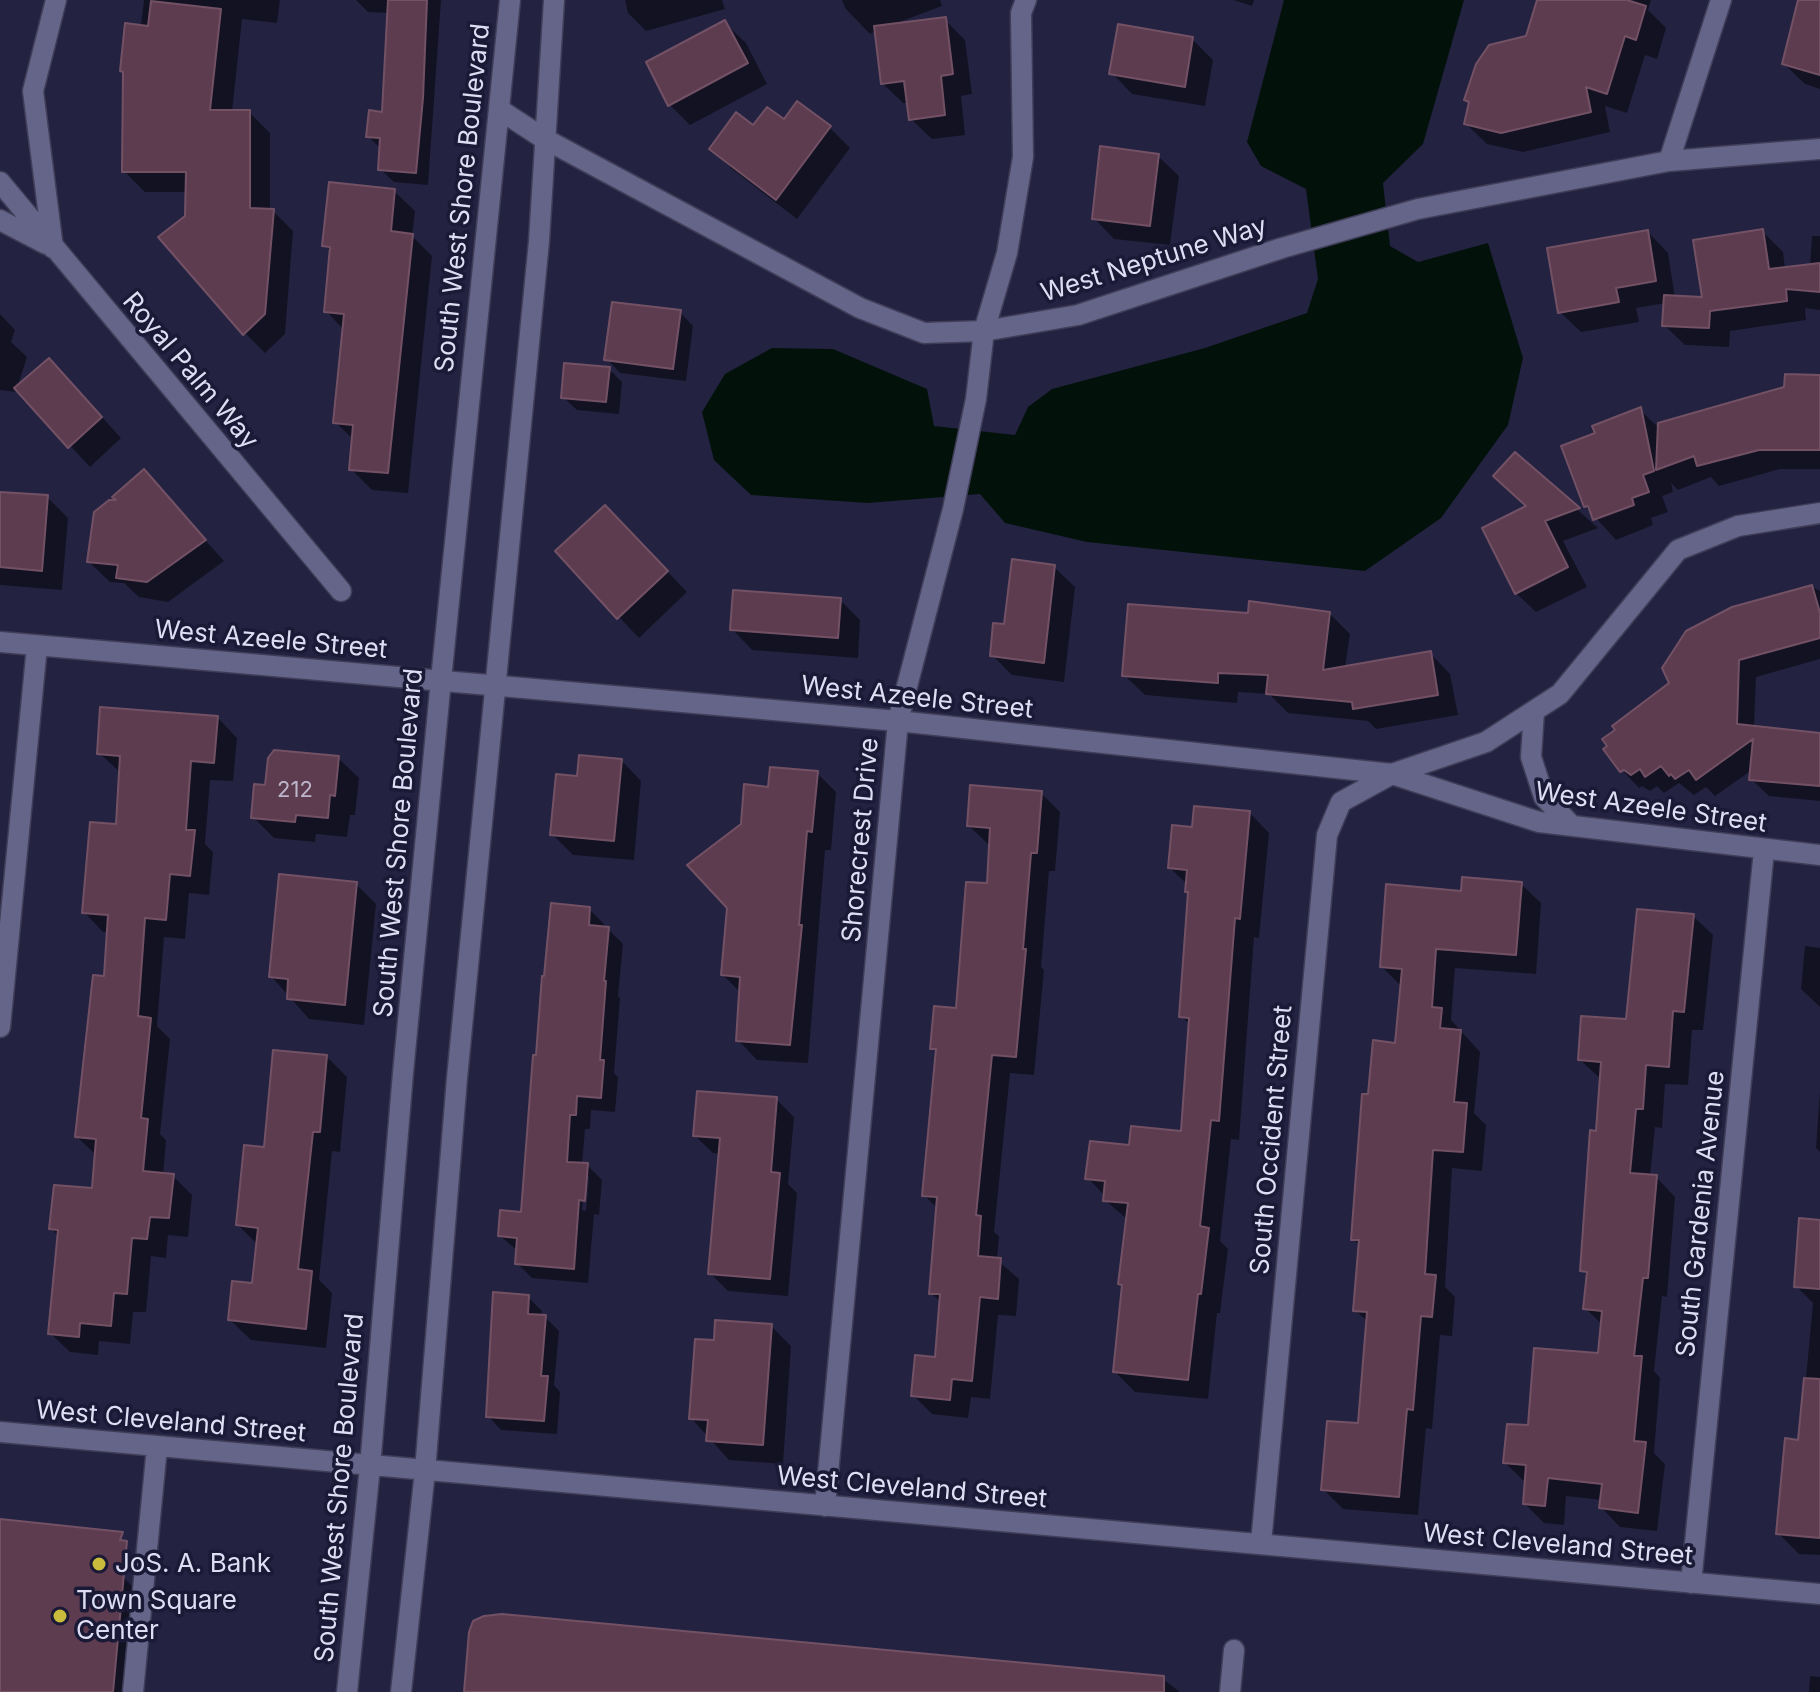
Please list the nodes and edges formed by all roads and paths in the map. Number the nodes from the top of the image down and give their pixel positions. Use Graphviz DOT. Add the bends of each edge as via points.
graph roads {
  1 [pos="56,0"];
  2 [pos="510,0"];
  3 [pos="554,0"];
  4 [pos="1721,0"];
  5 [pos="1022,4"];
  6 [pos="500,110"];
  7 [pos="543,138"];
  8 [pos="1820,149"];
  9 [pos="1669,161"];
  10 [pos="0,182"];
  11 [pos="0,220"];
  12 [pos="53,248"];
  13 [pos="984,331"];
  14 [pos="1820,513"];
  15 [pos="341,591"];
  16 [pos="0,642"];
  17 [pos="37,646"];
  18 [pos="441,680"];
  19 [pos="496,685"];
  20 [pos="1534,711"];
  21 [pos="898,721"];
  22 [pos="1392,774"];
  23 [pos="1572,826"];
  24 [pos="1764,850"];
  25 [pos="1820,855"];
  26 [pos="0,1027"];
  27 [pos="0,1432"];
  28 [pos="157,1447"];
  29 [pos="370,1467"];
  30 [pos="425,1471"];
  31 [pos="825,1506"];
  32 [pos="1261,1543"];
  33 [pos="1691,1583"];
  34 [pos="1820,1594"];
  35 [pos="1234,1650"];
  36 [pos="133,1692"];
  37 [pos="347,1692"];
  38 [pos="401,1692"];
  39 [pos="1230,1692"];
  1 -- 12 [label="street" via="33,91"];
  2 -- 6 [label="street, South West Shore Boulevard"];
  3 -- 7 [label="street"];
  4 -- 9 [label="street"];
  5 -- 13 [label="street, Shorecrest Drive" via="1023,157 1007,253"];
  6 -- 7 [label="street, West Neptune Way"];
  6 -- 18 [label="street, South West Shore Boulevard"];
  7 -- 13 [label="street, West Neptune Way" via="860,308 924,333"];
  7 -- 19 [label="street" via="539,241"];
  8 -- 9 [label="street, West Neptune Way"];
  9 -- 13 [label="street, West Neptune Way" via="1418,209 1078,315"];
  10 -- 12 [label="street, Royal Palm Way"];
  11 -- 12 [label="street"];
  12 -- 15 [label="street, Royal Palm Way"];
  13 -- 21 [label="street, Shorecrest Drive" via="953,509"];
  14 -- 20 [label="street" via="1738,526 1678,550 1560,694"];
  16 -- 17 [label="street, West Azeele Street"];
  17 -- 18 [label="street, West Azeele Street"];
  17 -- 26 [label="street"];
  18 -- 19 [label="street, West Azeele Street"];
  18 -- 29 [label="street, South West Shore Boulevard"];
  19 -- 21 [label="street, West Azeele Street"];
  19 -- 30 [label="street"];
  20 -- 22 [label="street" via="1486,742"];
  20 -- 23 [label="street" via="1531,757 1544,797"];
  21 -- 22 [label="street, West Azeele Street"];
  21 -- 31 [label="street, Shorecrest Drive"];
  22 -- 23 [label="street, West Azeele Street" via="1539,822"];
  22 -- 32 [label="street, South Occident Street" via="1341,802 1327,835"];
  23 -- 24 [label="street, West Azeele Street"];
  24 -- 25 [label="street, West Azeele Street"];
  24 -- 33 [label="street, South Gardenia Avenue"];
  27 -- 28 [label="street, West Cleveland Street"];
  28 -- 29 [label="street, West Cleveland Street"];
  28 -- 36 [label="street"];
  29 -- 30 [label="street, West Cleveland Street"];
  29 -- 37 [label="street, South West Shore Boulevard"];
  30 -- 31 [label="street, West Cleveland Street"];
  30 -- 38 [label="street"];
  31 -- 32 [label="street, West Cleveland Street"];
  32 -- 33 [label="street, West Cleveland Street"];
  33 -- 34 [label="street, West Cleveland Street"];
  35 -- 39 [label="street"];
}
